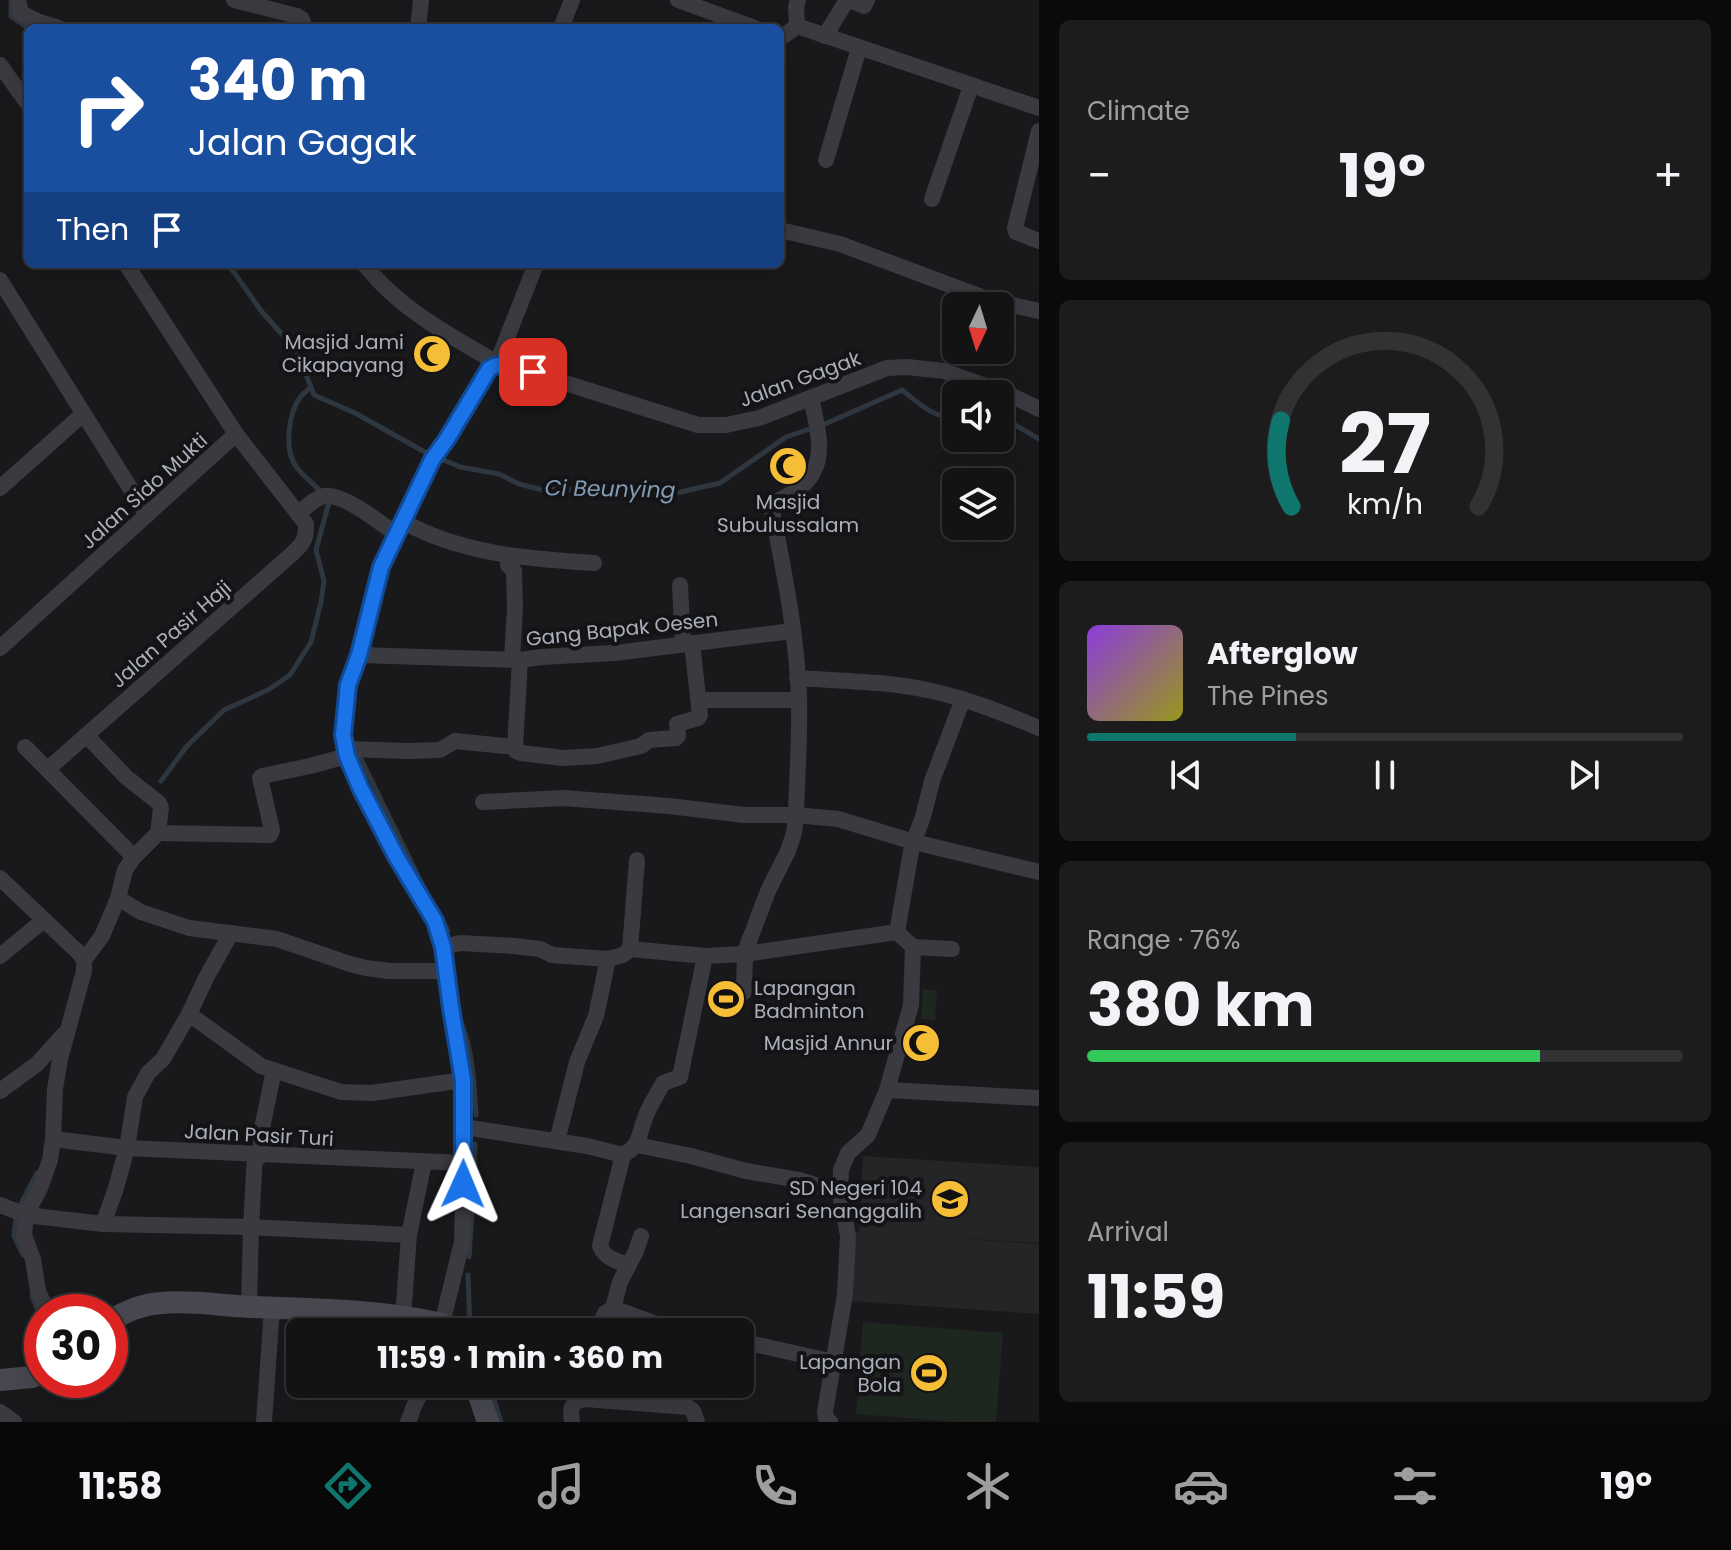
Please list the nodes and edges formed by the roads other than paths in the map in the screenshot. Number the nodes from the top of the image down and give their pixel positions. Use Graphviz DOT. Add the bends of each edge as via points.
graph roads {
  1 [pos="18,0"];
  2 [pos="234,0"];
  3 [pos="421,0"];
  4 [pos="572,0"];
  5 [pos="678,0"];
  6 [pos="798,0"];
  7 [pos="848,0"];
  8 [pos="867,0"];
  9 [pos="46,24"];
  10 [pos="305,24"];
  11 [pos="418,24"];
  12 [pos="563,24"];
  13 [pos="744,24"];
  14 [pos="797,26"];
  15 [pos="784,35"];
  16 [pos="825,36"];
  17 [pos="859,48"];
  18 [pos="0,65"];
  19 [pos="971,86"];
  20 [pos="24,98"];
  21 [pos="1039,108"];
  22 [pos="1039,131"];
  23 [pos="826,160"];
  24 [pos="932,199"];
  25 [pos="784,231"];
  26 [pos="1039,241"];
  27 [pos="129,268"];
  28 [pos="367,268"];
  29 [pos="534,268"];
  30 [pos="0,280"];
  31 [pos="1039,311"];
  32 [pos="497,363"];
  33 [pos="811,398"];
  34 [pos="1039,409"];
  35 [pos="83,414"];
  36 [pos="236,434"];
  37 [pos="0,464"];
  38 [pos="5,484"];
  39 [pos="298,514"];
  40 [pos="147,515"];
  41 [pos="399,527"];
  42 [pos="509,555"];
  43 [pos="594,563"];
  44 [pos="680,585"];
  45 [pos="792,631"];
  46 [pos="688,644"];
  47 [pos="0,648"];
  48 [pos="359,655"];
  49 [pos="516,659"];
  50 [pos="797,678"];
  51 [pos="963,699"];
  52 [pos="699,700"];
  53 [pos="799,700"];
  54 [pos="1039,728"];
  55 [pos="86,735"];
  56 [pos="25,747"];
  57 [pos="515,747"];
  58 [pos="347,752"];
  59 [pos="48,769"];
  60 [pos="483,802"];
  61 [pos="796,815"];
  62 [pos="158,833"];
  63 [pos="914,842"];
  64 [pos="130,853"];
  65 [pos="637,860"];
  66 [pos="1039,872"];
  67 [pos="0,878"];
  68 [pos="118,898"];
  69 [pos="44,920"];
  70 [pos="897,932"];
  71 [pos="231,933"];
  72 [pos="443,947"];
  73 [pos="913,947"];
  74 [pos="630,949"];
  75 [pos="952,949"];
  76 [pos="745,954"];
  77 [pos="0,956"];
  78 [pos="705,956"];
  79 [pos="608,959"];
  80 [pos="84,960"];
  81 [pos="447,971"];
  82 [pos="744,992"];
  83 [pos="189,1014"];
  84 [pos="69,1029"];
  85 [pos="274,1070"];
  86 [pos="463,1080"];
  87 [pos="887,1090"];
  88 [pos="0,1091"];
  89 [pos="1039,1098"];
  90 [pos="464,1127"];
  91 [pos="53,1139"];
  92 [pos="557,1141"];
  93 [pos="127,1148"];
  94 [pos="630,1150"];
  95 [pos="258,1156"];
  96 [pos="424,1162"];
  97 [pos="464,1163"];
  98 [pos="840,1193"];
  99 [pos="0,1205"];
  100 [pos="26,1215"];
  101 [pos="103,1224"];
  102 [pos="251,1227"];
  103 [pos="409,1235"];
  104 [pos="641,1236"];
  105 [pos="629,1265"];
  106 [pos="39,1294"];
  107 [pos="249,1307"];
  108 [pos="272,1308"];
  109 [pos="613,1308"];
  110 [pos="128,1311"];
  111 [pos="403,1318"];
  112 [pos="447,1318"];
  113 [pos="603,1318"];
  114 [pos="640,1318"];
  115 [pos="754,1344"];
  116 [pos="834,1362"];
  117 [pos="24,1378"];
  118 [pos="0,1380"];
  119 [pos="419,1398"];
  120 [pos="480,1398"];
  121 [pos="579,1398"];
  122 [pos="627,1398"];
  123 [pos="0,1412"];
  124 [pos="14,1422"];
  125 [pos="264,1422"];
  126 [pos="408,1422"];
  127 [pos="488,1422"];
  128 [pos="572,1422"];
  129 [pos="697,1422"];
  130 [pos="830,1422"];
  1 -- 9 [label="street" via="21,13"];
  2 -- 10 [label="street" via="297,16"];
  3 -- 11 [label="street"];
  4 -- 12 [label="street"];
  5 -- 13 [label="street"];
  6 -- 14 [label="street"];
  7 -- 8 [label="street" via="861,6"];
  7 -- 16 [label="street"];
  14 -- 15 [label="street"];
  14 -- 16 [label="street"];
  16 -- 17 [label="street"];
  17 -- 19 [label="street"];
  17 -- 23 [label="street"];
  18 -- 20 [label="street"];
  19 -- 21 [label="street"];
  19 -- 24 [label="street"];
  22 -- 26 [label="street" via="1015,228"];
  25 -- 31 [label="street" via="840,244 990,300"];
  27 -- 36 [label="street, Jalan Sido Mukti"];
  28 -- 32 [label="street, Jalan Gagak" via="405,305"];
  29 -- 32 [label="street"];
  30 -- 35 [label="street"];
  32 -- 33 [label="street, Jalan Gagak" via="698,425 759,418"];
  32 -- 41 [label="street" via="432,460"];
  33 -- 34 [label="street, Jalan Gagak" via="887,368 907,367 944,371"];
  33 -- 45 [label="street" via="818,431 816,471 772,506"];
  35 -- 38 [label="street"];
  35 -- 40 [label="street"];
  36 -- 39 [label="street"];
  36 -- 40 [label="street, Jalan Sido Mukti"];
  37 -- 38 [label="street"];
  39 -- 41 [label="street" via="318,498 332,496"];
  39 -- 55 [label="street, Jalan Pasir Haji" via="306,524 303,544"];
  40 -- 47 [label="street, Jalan Sido Mukti"];
  41 -- 42 [label="street"];
  41 -- 48 [label="street" via="381,567"];
  42 -- 43 [label="street"];
  42 -- 49 [label="street"];
  44 -- 46 [label="street"];
  45 -- 46 [label="street, Gang Bapak Oesen"];
  45 -- 50 [label="street"];
  46 -- 49 [label="street, Gang Bapak Oesen"];
  46 -- 52 [label="street"];
  48 -- 49 [label="street, Gang Bapak Oesen"];
  48 -- 58 [label="street" via="345,709"];
  49 -- 57 [label="street"];
  50 -- 51 [label="street" via="926,689"];
  50 -- 53 [label="street"];
  51 -- 54 [label="street"];
  51 -- 63 [label="street"];
  52 -- 53 [label="street"];
  52 -- 57 [label="street" via="699,717 677,724 676,738 563,758 521,753"];
  53 -- 61 [label="street"];
  55 -- 59 [label="street, Jalan Pasir Haji"];
  55 -- 62 [label="street" via="159,803"];
  56 -- 59 [label="street"];
  57 -- 58 [label="street" via="455,741 440,750"];
  58 -- 62 [label="street" via="260,778 270,835"];
  58 -- 72 [label="street" via="389,844 435,921"];
  59 -- 64 [label="street"];
  60 -- 61 [label="street" via="563,798"];
  61 -- 63 [label="street" via="838,819"];
  61 -- 76 [label="street" via="788,851"];
  62 -- 64 [label="street"];
  63 -- 66 [label="street"];
  63 -- 70 [label="street"];
  64 -- 68 [label="street"];
  65 -- 74 [label="street"];
  67 -- 69 [label="street"];
  68 -- 71 [label="street" via="189,928"];
  68 -- 80 [label="street" via="102,936"];
  69 -- 77 [label="street"];
  69 -- 80 [label="street"];
  70 -- 73 [label="street"];
  70 -- 76 [label="street"];
  71 -- 81 [label="street" via="277,939 366,968"];
  71 -- 83 [label="street"];
  72 -- 79 [label="street" via="514,946"];
  72 -- 81 [label="street"];
  73 -- 75 [label="street"];
  73 -- 87 [label="street" via="911,1005"];
  74 -- 78 [label="street"];
  74 -- 79 [label="street"];
  76 -- 78 [label="street"];
  76 -- 82 [label="street"];
  78 -- 94 [label="street" via="680,1077 663,1083"];
  79 -- 92 [label="street"];
  80 -- 84 [label="street"];
  81 -- 86 [label="street"];
  83 -- 85 [label="street"];
  83 -- 93 [label="street" via="135,1097"];
  84 -- 88 [label="street" via="37,1064"];
  84 -- 91 [label="street" via="55,1089"];
  85 -- 86 [label="street" via="341,1092 372,1093"];
  85 -- 95 [label="street"];
  86 -- 90 [label="street"];
  87 -- 89 [label="street"];
  87 -- 98 [label="street" via="868,1135 848,1153"];
  90 -- 92 [label="street"];
  90 -- 97 [label="street"];
  91 -- 93 [label="street, Jalan Pasir Turi"];
  91 -- 100 [label="street" via="50,1160"];
  92 -- 94 [label="street"];
  93 -- 95 [label="street, Jalan Pasir Turi"];
  93 -- 101 [label="street"];
  94 -- 98 [label="street" via="691,1156"];
  94 -- 105 [label="street" via="600,1246 603,1253"];
  95 -- 96 [label="street, Jalan Pasir Turi"];
  95 -- 102 [label="street"];
  96 -- 97 [label="street, Jalan Pasir Turi"];
  96 -- 103 [label="street"];
  97 -- 112 [label="street" via="462,1242"];
  98 -- 116 [label="street" via="848,1236"];
  99 -- 100 [label="street"];
  100 -- 101 [label="street"];
  100 -- 106 [label="street" via="24,1235"];
  101 -- 102 [label="street"];
  102 -- 103 [label="street"];
  102 -- 107 [label="street"];
  103 -- 111 [label="street"];
  104 -- 105 [label="street"];
  105 -- 109 [label="street"];
  107 -- 108 [label="main road"];
  107 -- 110 [label="main road" via="184,1302"];
  108 -- 111 [label="main road"];
  108 -- 125 [label="street"];
  109 -- 113 [label="street"];
  109 -- 114 [label="street"];
  115 -- 116 [label="street"];
  116 -- 130 [label="street" via="825,1412"];
  117 -- 118 [label="main road"];
  119 -- 126 [label="street"];
  120 -- 127 [label="main road"];
  121 -- 128 [label="street" via="571,1405"];
  122 -- 129 [label="street" via="688,1407"];
  123 -- 124 [label="street"];
}
